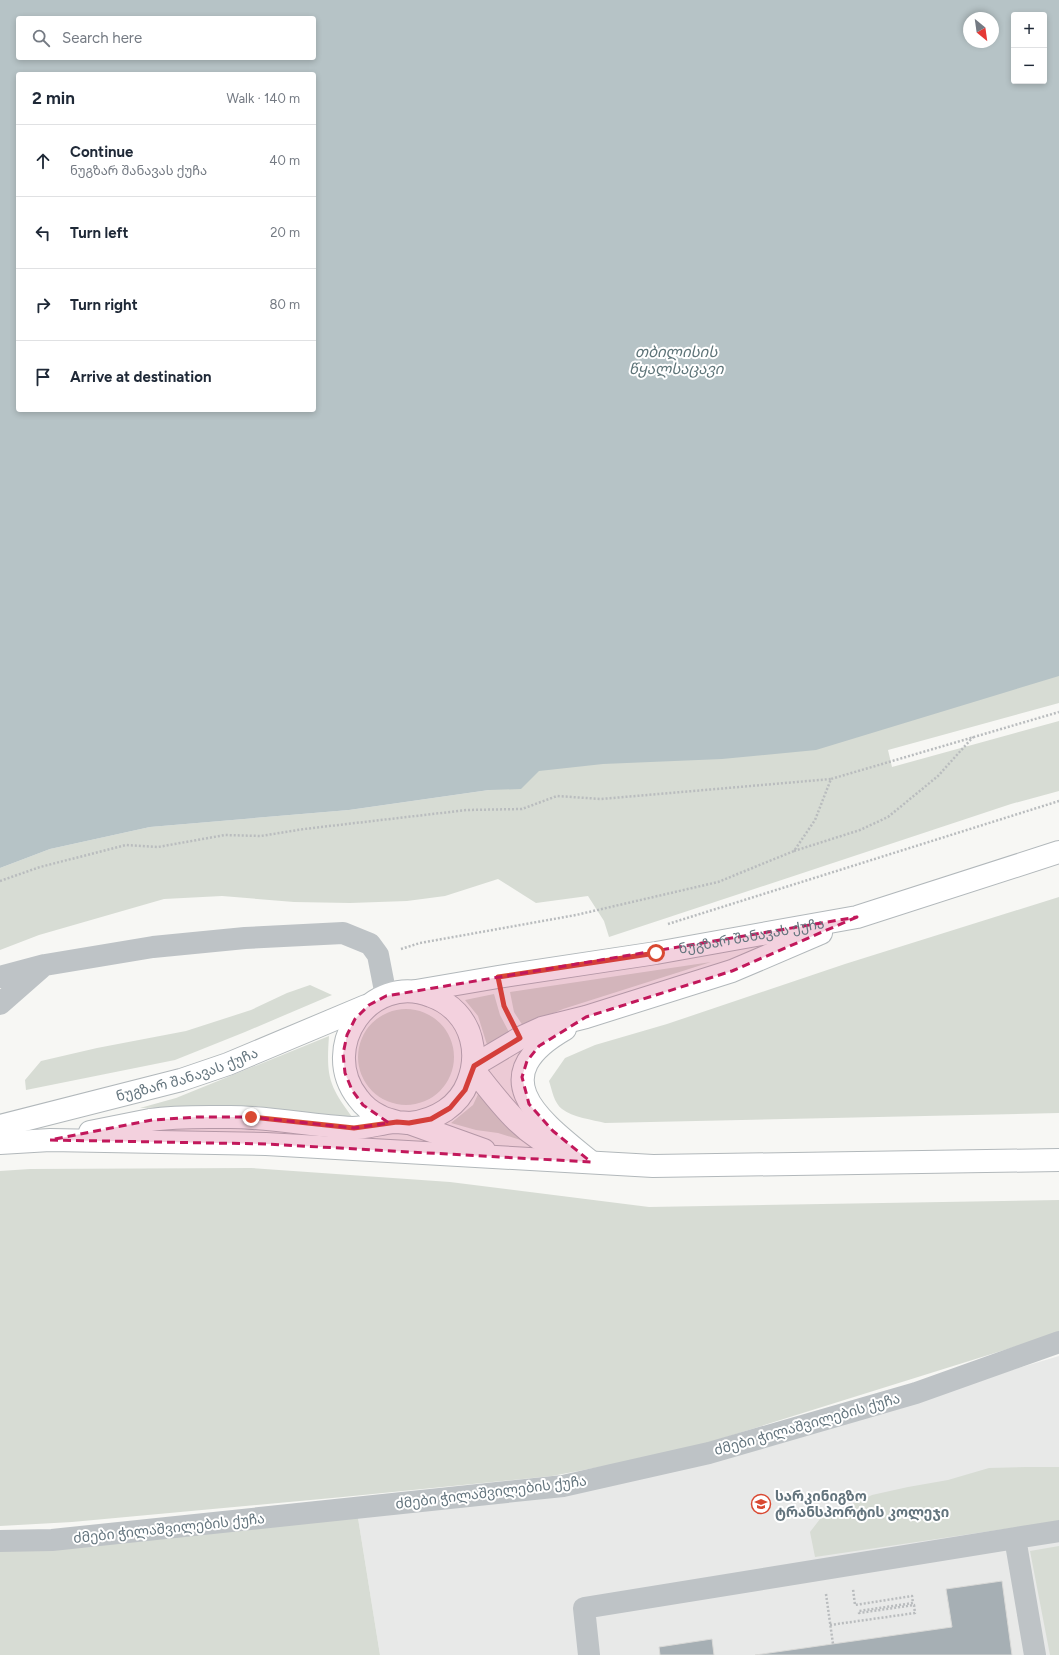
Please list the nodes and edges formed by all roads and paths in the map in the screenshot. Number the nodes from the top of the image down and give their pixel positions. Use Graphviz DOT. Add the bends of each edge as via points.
graph roads {
  1 [pos="1059,712"];
  2 [pos="974,737"];
  3 [pos="831,779"];
  4 [pos="1059,801"];
  5 [pos="794,851"];
  6 [pos="1059,852"];
  7 [pos="0,881"];
  8 [pos="857,917"];
  9 [pos="666,924"];
  10 [pos="378,955"];
  11 [pos="45,965"];
  12 [pos="0,977"];
  13 [pos="498,977"];
  14 [pos="413,992"];
  15 [pos="377,1000"];
  16 [pos="0,1004"];
  17 [pos="586,1017"];
  18 [pos="520,1038"];
  19 [pos="473,1068"];
  20 [pos="403,1122"];
  21 [pos="0,1126"];
  22 [pos="50,1140"];
  23 [pos="0,1143"];
  24 [pos="510,1158"];
  25 [pos="1059,1160"];
  26 [pos="591,1162"];
  27 [pos="1059,1342"];
  28 [pos="1059,1531"];
  29 [pos="1015,1538"];
  30 [pos="0,1541"];
  31 [pos="850,1564"];
  32 [pos="823,1569"];
  33 [pos="830,1625"];
  34 [pos="833,1644"];
  35 [pos="589,1655"];
  36 [pos="1035,1655"];
  1 -- 2 [label="path"];
  2 -- 3 [label="path"];
  2 -- 5 [label="path" via="938,776 888,817 860,830"];
  3 -- 5 [label="path" via="815,820"];
  3 -- 7 [label="path" via="601,799 557,796 522,809 467,810 304,828 261,836 225,835 158,847 126,845 40,867"];
  4 -- 9 [label="path"];
  5 -- 10 [label="path" via="718,882 576,915 420,943"];
  6 -- 8 [label="main road, ნუგზარ შანავას ქუჩა"];
  8 -- 13 [label="main road, ნუგზარ შანავას ქუჩა" via="656,953"];
  8 -- 17 [label="main road" via="732,971"];
  10 -- 11 [label="street" via="370,944 343,933 245,938 153,947"];
  10 -- 15 [label="street"];
  11 -- 12 [label="street"];
  11 -- 16 [label="street"];
  13 -- 14 [label="main road, ნუგზარ შანავას ქუჩა"];
  13 -- 18 [label="path" via="504,1006"];
  14 -- 15 [label="main road" via="399,992"];
  14 -- 19 [label="main road" via="431,995 447,1004 460,1016 469,1031 474,1048"];
  15 -- 20 [label="main road" via="355,1019 346,1035 343,1054 345,1073 352,1090 363,1105 379,1116"];
  15 -- 21 [label="main road, ნუგზარ შანავას ქუჩა" via="254,1053 181,1080"];
  17 -- 18 [label="main road" via="542,1028"];
  17 -- 26 [label="main road" via="540,1046 527,1061 522,1077 529,1104 541,1119"];
  18 -- 19 [label="main road"];
  19 -- 20 [label="main road" via="465,1090 450,1108 431,1119"];
  19 -- 26 [label="main road" via="502,1107 519,1124 554,1148"];
  20 -- 22 [label="main road" via="354,1128 251,1117 197,1117 152,1120"];
  20 -- 24 [label="main road"];
  22 -- 23 [label="main road"];
  22 -- 24 [label="main road" via="266,1144"];
  24 -- 26 [label="main road"];
  25 -- 26 [label="main road" via="653,1166"];
  27 -- 30 [label="street, ძმები ჭილაშვილების ქუჩა" via="916,1393 709,1453 563,1486 60,1539"];
  28 -- 29 [label="street"];
  29 -- 31 [label="street"];
  29 -- 36 [label="street"];
  31 -- 32 [label="street"];
  31 -- 33 [label="path" via="855,1605 912,1596 914,1603 859,1613 914,1605 915,1613"];
  32 -- 33 [label="path"];
  32 -- 35 [label="street" via="584,1608"];
  33 -- 34 [label="path"];
}
